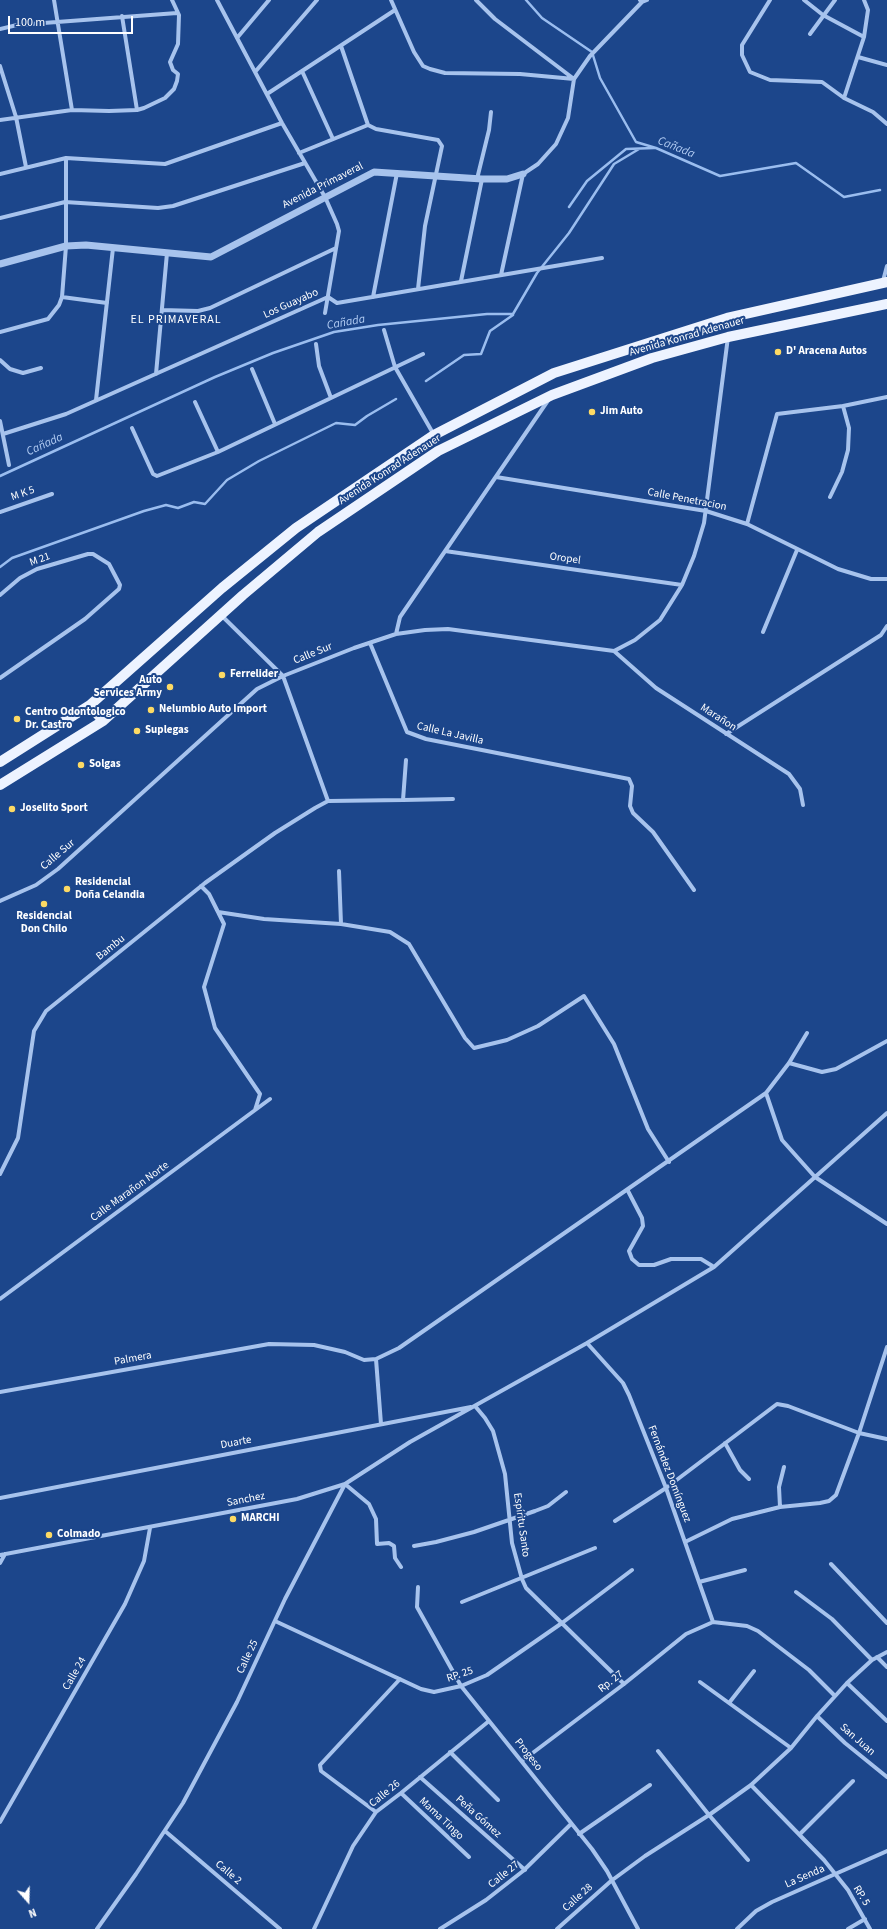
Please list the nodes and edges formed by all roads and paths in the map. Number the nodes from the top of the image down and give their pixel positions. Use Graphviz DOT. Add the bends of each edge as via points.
graph roads {
  1 [pos="54,0"];
  2 [pos="172,0"];
  3 [pos="217,0"];
  4 [pos="269,0"];
  5 [pos="317,0"];
  6 [pos="391,0"];
  7 [pos="476,0"];
  8 [pos="647,0"];
  9 [pos="762,0"];
  10 [pos="804,0"];
  11 [pos="835,0"];
  12 [pos="864,0"];
  13 [pos="641,1"];
  14 [pos="768,2"];
  15 [pos="395,10"];
  16 [pos="177,13"];
  17 [pos="823,15"];
  18 [pos="122,16"];
  19 [pos="59,22"];
  20 [pos="0,28"];
  21 [pos="810,34"];
  22 [pos="864,37"];
  23 [pos="237,38"];
  24 [pos="341,46"];
  25 [pos="858,57"];
  26 [pos="887,65"];
  27 [pos="0,66"];
  28 [pos="302,71"];
  29 [pos="256,72"];
  30 [pos="574,79"];
  31 [pos="267,94"];
  32 [pos="844,98"];
  33 [pos="72,110"];
  34 [pos="137,110"];
  35 [pos="491,112"];
  36 [pos="16,118"];
  37 [pos="0,120"];
  38 [pos="282,123"];
  39 [pos="887,124"];
  40 [pos="368,125"];
  41 [pos="333,139"];
  42 [pos="300,153"];
  43 [pos="66,158"];
  44 [pos="305,163"];
  45 [pos="26,168"];
  46 [pos="397,173"];
  47 [pos="0,174"];
  48 [pos="523,174"];
  49 [pos="435,176"];
  50 [pos="480,179"];
  51 [pos="325,197"];
  52 [pos="65,202"];
  53 [pos="0,218"];
  54 [pos="66,246"];
  55 [pos="113,248"];
  56 [pos="336,248"];
  57 [pos="167,253"];
  58 [pos="602,258"];
  59 [pos="0,264"];
  60 [pos="887,266"];
  61 [pos="501,275"];
  62 [pos="461,281"];
  63 [pos="885,282"];
  64 [pos="418,289"];
  65 [pos="62,297"];
  66 [pos="328,297"];
  67 [pos="373,297"];
  68 [pos="107,303"];
  69 [pos="887,304"];
  70 [pos="162,310"];
  71 [pos="325,313"];
  72 [pos="384,330"];
  73 [pos="0,332"];
  74 [pos="728,337"];
  75 [pos="316,344"];
  76 [pos="423,354"];
  77 [pos="0,360"];
  78 [pos="395,367"];
  79 [pos="41,368"];
  80 [pos="252,370"];
  81 [pos="156,374"];
  82 [pos="552,395"];
  83 [pos="887,397"];
  84 [pos="331,398"];
  85 [pos="96,400"];
  86 [pos="195,402"];
  87 [pos="843,406"];
  88 [pos="0,421"];
  89 [pos="274,424"];
  90 [pos="132,428"];
  91 [pos="3,434"];
  92 [pos="434,435"];
  93 [pos="218,452"];
  94 [pos="9,465"];
  95 [pos="496,476"];
  96 [pos="52,494"];
  97 [pos="830,497"];
  98 [pos="706,511"];
  99 [pos="0,512"];
  100 [pos="747,524"];
  101 [pos="796,550"];
  102 [pos="445,551"];
  103 [pos="887,580"];
  104 [pos="682,585"];
  105 [pos="0,595"];
  106 [pos="222,616"];
  107 [pos="887,626"];
  108 [pos="764,632"];
  109 [pos="396,634"];
  110 [pos="370,643"];
  111 [pos="614,651"];
  112 [pos="283,676"];
  113 [pos="0,678"];
  114 [pos="90,705"];
  115 [pos="103,721"];
  116 [pos="726,734"];
  117 [pos="406,760"];
  118 [pos="0,762"];
  119 [pos="0,785"];
  120 [pos="453,799"];
  121 [pos="403,800"];
  122 [pos="328,801"];
  123 [pos="803,805"];
  124 [pos="339,871"];
  125 [pos="201,886"];
  126 [pos="694,890"];
  127 [pos="0,901"];
  128 [pos="218,912"];
  129 [pos="341,924"];
  130 [pos="807,1033"];
  131 [pos="887,1041"];
  132 [pos="789,1063"];
  133 [pos="766,1093"];
  134 [pos="270,1099"];
  135 [pos="255,1110"];
  136 [pos="887,1113"];
  137 [pos="669,1162"];
  138 [pos="0,1174"];
  139 [pos="815,1177"];
  140 [pos="628,1191"];
  141 [pos="887,1224"];
  142 [pos="714,1267"];
  143 [pos="0,1299"];
  144 [pos="587,1343"];
  145 [pos="886,1349"];
  146 [pos="376,1359"];
  147 [pos="0,1392"];
  148 [pos="475,1406"];
  149 [pos="381,1424"];
  150 [pos="859,1433"];
  151 [pos="887,1439"];
  152 [pos="725,1443"];
  153 [pos="784,1467"];
  154 [pos="749,1479"];
  155 [pos="345,1484"];
  156 [pos="666,1488"];
  157 [pos="566,1492"];
  158 [pos="0,1498"];
  159 [pos="780,1507"];
  160 [pos="511,1519"];
  161 [pos="615,1521"];
  162 [pos="150,1528"];
  163 [pos="685,1542"];
  164 [pos="414,1546"];
  165 [pos="595,1548"];
  166 [pos="2,1555"];
  167 [pos="0,1563"];
  168 [pos="831,1564"];
  169 [pos="401,1567"];
  170 [pos="632,1570"];
  171 [pos="745,1570"];
  172 [pos="522,1579"];
  173 [pos="699,1582"];
  174 [pos="418,1587"];
  175 [pos="796,1592"];
  176 [pos="462,1602"];
  177 [pos="275,1621"];
  178 [pos="713,1622"];
  179 [pos="562,1623"];
  180 [pos="887,1623"];
  181 [pos="887,1652"];
  182 [pos="877,1657"];
  183 [pos="872,1660"];
  184 [pos="887,1666"];
  185 [pos="754,1671"];
  186 [pos="400,1679"];
  187 [pos="700,1682"];
  188 [pos="847,1683"];
  189 [pos="624,1684"];
  190 [pos="461,1686"];
  191 [pos="834,1696"];
  192 [pos="729,1703"];
  193 [pos="817,1716"];
  194 [pos="489,1721"];
  195 [pos="887,1721"];
  196 [pos="791,1748"];
  197 [pos="658,1751"];
  198 [pos="450,1752"];
  199 [pos="522,1761"];
  200 [pos="420,1777"];
  201 [pos="887,1777"];
  202 [pos="853,1781"];
  203 [pos="650,1785"];
  204 [pos="751,1785"];
  205 [pos="401,1793"];
  206 [pos="498,1800"];
  207 [pos="376,1812"];
  208 [pos="709,1815"];
  209 [pos="0,1822"];
  210 [pos="571,1824"];
  211 [pos="165,1832"];
  212 [pos="579,1834"];
  213 [pos="800,1834"];
  214 [pos="887,1851"];
  215 [pos="469,1857"];
  216 [pos="748,1860"];
  217 [pos="525,1870"];
  218 [pos="835,1873"];
  219 [pos="611,1881"];
  220 [pos="865,1919"];
  221 [pos="97,1929"];
  222 [pos="280,1929"];
  223 [pos="314,1929"];
  224 [pos="440,1929"];
  225 [pos="557,1929"];
  226 [pos="638,1929"];
  227 [pos="737,1929"];
  228 [pos="848,1929"];
  229 [pos="870,1929"];
  1 -- 19 [label="street"];
  2 -- 16 [label="street"];
  3 -- 23 [label="street"];
  4 -- 23 [label="street"];
  5 -- 29 [label="street"];
  6 -- 15 [label="street"];
  7 -- 30 [label="street" via="495,20"];
  8 -- 13 [label="street"];
  9 -- 14 [label="street"];
  10 -- 17 [label="street"];
  11 -- 17 [label="street"];
  12 -- 22 [label="street" via="868,10"];
  13 -- 30 [label="street" via="590,56"];
  14 -- 32 [label="street" via="742,45 742,55 750,72 770,80 822,82"];
  15 -- 24 [label="street"];
  15 -- 30 [label="street" via="414,52 423,66 430,70 445,73 520,74"];
  16 -- 18 [label="street"];
  16 -- 34 [label="street" via="178,44 170,62 178,74 178,81 165,98"];
  17 -- 21 [label="street"];
  17 -- 22 [label="street"];
  18 -- 19 [label="street"];
  18 -- 34 [label="street"];
  19 -- 20 [label="street"];
  19 -- 33 [label="street"];
  22 -- 25 [label="street"];
  23 -- 29 [label="street"];
  24 -- 28 [label="street"];
  24 -- 40 [label="street"];
  25 -- 26 [label="street"];
  25 -- 32 [label="street"];
  27 -- 36 [label="street"];
  28 -- 31 [label="street"];
  28 -- 41 [label="street"];
  29 -- 31 [label="street"];
  30 -- 48 [label="street, Avenida Primaveral" via="568,118 556,144 538,164"];
  31 -- 38 [label="street"];
  32 -- 39 [label="street" via="873,112"];
  33 -- 34 [label="street"];
  33 -- 36 [label="street"];
  35 -- 50 [label="street"];
  36 -- 37 [label="street"];
  36 -- 45 [label="street"];
  38 -- 42 [label="street"];
  38 -- 43 [label="street" via="165,164"];
  40 -- 41 [label="street"];
  40 -- 49 [label="street" via="376,129 439,142 442,146"];
  41 -- 42 [label="street"];
  42 -- 44 [label="street"];
  43 -- 45 [label="street"];
  43 -- 52 [label="street"];
  44 -- 51 [label="street"];
  44 -- 52 [label="street" via="173,206 158,208"];
  45 -- 47 [label="street"];
  46 -- 49 [label="street, Avenida Primaveral"];
  46 -- 51 [label="street, Avenida Primaveral" via="374,172"];
  46 -- 67 [label="street"];
  48 -- 50 [label="street, Avenida Primaveral" via="507,179"];
  48 -- 61 [label="street"];
  49 -- 50 [label="street, Avenida Primaveral"];
  49 -- 64 [label="street"];
  50 -- 62 [label="street"];
  51 -- 56 [label="street" via="339,231"];
  51 -- 57 [label="street, Avenida Primaveral" via="211,256"];
  52 -- 53 [label="street"];
  52 -- 54 [label="street"];
  54 -- 55 [label="street, Avenida Primaveral"];
  54 -- 59 [label="street, Avenida Primaveral"];
  54 -- 65 [label="street"];
  55 -- 57 [label="street, Avenida Primaveral"];
  55 -- 68 [label="street"];
  56 -- 66 [label="street"];
  56 -- 70 [label="street" via="210,308 198,311"];
  57 -- 70 [label="street"];
  58 -- 61 [label="street, Los Guayabo"];
  60 -- 63 [label="street"];
  61 -- 62 [label="street, Los Guayabo"];
  62 -- 64 [label="street, Los Guayabo"];
  63 -- 92 [label="main road, Avenida Konrad Adenauer" via="727,318 554,373"];
  64 -- 67 [label="street, Los Guayabo"];
  65 -- 68 [label="street"];
  65 -- 73 [label="street" via="55,312 48,319"];
  66 -- 67 [label="street, Los Guayabo" via="337,303"];
  66 -- 71 [label="street"];
  66 -- 81 [label="street, Los Guayabo"];
  68 -- 85 [label="street"];
  69 -- 74 [label="main road, Avenida Konrad Adenauer"];
  70 -- 81 [label="street"];
  72 -- 78 [label="street"];
  74 -- 82 [label="main road, Avenida Konrad Adenauer" via="652,358"];
  74 -- 98 [label="street"];
  75 -- 84 [label="street" via="320,366"];
  76 -- 78 [label="street"];
  77 -- 79 [label="street" via="10,369 23,373"];
  78 -- 84 [label="street"];
  78 -- 92 [label="street"];
  80 -- 89 [label="street"];
  81 -- 85 [label="street, Los Guayabo"];
  82 -- 95 [label="street"];
  82 -- 106 [label="main road, Avenida Konrad Adenauer" via="438,451 318,532"];
  83 -- 87 [label="street"];
  84 -- 89 [label="street"];
  85 -- 91 [label="street, Los Guayabo" via="55,418"];
  86 -- 93 [label="street"];
  87 -- 97 [label="street" via="849,428 848,450 842,472"];
  87 -- 100 [label="street" via="781,413 775,416"];
  88 -- 91 [label="street"];
  89 -- 93 [label="street"];
  90 -- 93 [label="street" via="155,475"];
  91 -- 94 [label="street"];
  92 -- 114 [label="main road, Avenida Konrad Adenauer" via="296,528 222,588"];
  95 -- 98 [label="street, Calle Penetracion"];
  95 -- 102 [label="street"];
  96 -- 99 [label="street, M K 5"];
  98 -- 100 [label="street, Calle Penetracion"];
  98 -- 104 [label="street"];
  100 -- 101 [label="street, Calle Penetracion"];
  101 -- 103 [label="street, Calle Penetracion" via="838,569 871,579"];
  101 -- 108 [label="street"];
  102 -- 104 [label="street, Oropel"];
  102 -- 109 [label="street" via="400,617"];
  104 -- 111 [label="street" via="660,620 635,640"];
  105 -- 113 [label="street, M 21" via="20,578 37,569 93,554 109,564 120,585 119,589 85,619"];
  106 -- 112 [label="street"];
  106 -- 115 [label="main road, Avenida Konrad Adenauer"];
  107 -- 116 [label="street" via="881,635"];
  109 -- 110 [label="street, Calle Sur"];
  109 -- 111 [label="street, Calle Sur" via="448,629"];
  110 -- 112 [label="street, Calle Sur"];
  110 -- 126 [label="street, Calle La Javilla" via="407,732 412,735 629,779 632,786 630,806 633,813 653,832"];
  111 -- 116 [label="street, Marañon" via="656,688"];
  112 -- 122 [label="street"];
  112 -- 127 [label="street, Calle Sur" via="257,689 58,869 36,885"];
  114 -- 115 [label="main road"];
  114 -- 118 [label="main road, Avenida Konrad Adenauer"];
  115 -- 119 [label="main road, Avenida Konrad Adenauer"];
  116 -- 123 [label="street, Marañon" via="789,774 800,789"];
  117 -- 121 [label="street"];
  120 -- 121 [label="street"];
  121 -- 122 [label="street"];
  122 -- 125 [label="street, Bambu" via="275,833"];
  124 -- 129 [label="street"];
  125 -- 128 [label="street"];
  125 -- 138 [label="street, Bambu" via="46,1011 34,1031 18,1138"];
  128 -- 129 [label="street" via="264,919"];
  128 -- 135 [label="street" via="224,924 204,986 215,1028 260,1094"];
  129 -- 137 [label="street" via="390,932 409,944 464,1038 474,1048 507,1040 538,1026 584,996 614,1044 648,1129"];
  130 -- 132 [label="street"];
  131 -- 132 [label="street" via="836,1069 822,1072"];
  132 -- 133 [label="street"];
  133 -- 137 [label="street"];
  133 -- 139 [label="street" via="782,1140"];
  134 -- 135 [label="street, Calle Marañon Norte"];
  135 -- 143 [label="street, Calle Marañon Norte"];
  136 -- 139 [label="street, Sanchez"];
  137 -- 140 [label="street"];
  139 -- 141 [label="street"];
  139 -- 142 [label="street, Sanchez"];
  140 -- 142 [label="street" via="642,1218 643,1226 630,1250 632,1259 639,1265 654,1265 671,1259 701,1259"];
  140 -- 146 [label="street" via="399,1348"];
  142 -- 144 [label="street, Sanchez"];
  144 -- 148 [label="street, Sanchez"];
  144 -- 156 [label="street, Fernández Domínguez" via="623,1384"];
  145 -- 150 [label="street"];
  146 -- 147 [label="street, Palmera" via="364,1360 345,1352 314,1345 269,1344"];
  146 -- 149 [label="street"];
  148 -- 149 [label="street, Duarte"];
  148 -- 155 [label="street, Sanchez" via="410,1442"];
  148 -- 160 [label="street, Espíritu Santo" via="493,1431 505,1474"];
  149 -- 158 [label="street, Duarte"];
  150 -- 151 [label="street"];
  150 -- 152 [label="street" via="777,1404"];
  150 -- 159 [label="street" via="836,1495 829,1501 820,1503"];
  152 -- 154 [label="street" via="740,1470"];
  152 -- 156 [label="street"];
  153 -- 159 [label="street" via="779,1488"];
  155 -- 162 [label="street, Sanchez" via="297,1499"];
  155 -- 169 [label="street" via="369,1504 376,1519 377,1544 389,1543 394,1546 395,1558"];
  155 -- 177 [label="street, Calle 25"];
  156 -- 161 [label="street"];
  156 -- 163 [label="street, Fernández Domínguez"];
  157 -- 160 [label="street" via="548,1506"];
  159 -- 163 [label="street" via="732,1519"];
  160 -- 164 [label="street" via="474,1532"];
  160 -- 172 [label="street, Espíritu Santo" via="512,1543"];
  162 -- 166 [label="street, Sanchez" via="127,1530"];
  162 -- 209 [label="street, Calle 24" via="144,1561 125,1604"];
  163 -- 173 [label="street, Fernández Domínguez"];
  165 -- 172 [label="street"];
  166 -- 167 [label="street"];
  168 -- 180 [label="street"];
  170 -- 179 [label="street, RP. 25"];
  171 -- 173 [label="street"];
  172 -- 176 [label="street"];
  172 -- 179 [label="street, Espíritu Santo" via="526,1588"];
  173 -- 178 [label="street, Fernández Domínguez"];
  174 -- 190 [label="street, Progeso" via="417,1607"];
  175 -- 183 [label="street" via="832,1619"];
  177 -- 186 [label="street, RP. 25"];
  177 -- 211 [label="street, Calle 25" via="237,1702"];
  178 -- 189 [label="street, Rp. 27" via="686,1634"];
  178 -- 191 [label="street" via="748,1626 758,1630 809,1670"];
  179 -- 189 [label="street, Espíritu Santo"];
  179 -- 190 [label="street, RP. 25" via="487,1675"];
  181 -- 182 [label="street, Calle 28"];
  182 -- 183 [label="street, Calle 28"];
  182 -- 184 [label="street"];
  183 -- 188 [label="street, Calle 28"];
  185 -- 192 [label="street"];
  186 -- 190 [label="street, RP. 25" via="421,1690 434,1692"];
  186 -- 207 [label="street" via="320,1765 321,1771"];
  187 -- 192 [label="street"];
  188 -- 191 [label="street, Calle 28"];
  188 -- 195 [label="street"];
  189 -- 199 [label="street, Rp. 27"];
  190 -- 194 [label="street, Progeso"];
  191 -- 193 [label="street, Calle 28"];
  192 -- 196 [label="street"];
  193 -- 196 [label="street, Calle 28"];
  193 -- 201 [label="street, San Juan"];
  194 -- 198 [label="street, Calle 26"];
  194 -- 199 [label="street, Progeso"];
  196 -- 204 [label="street, Calle 28"];
  197 -- 208 [label="street"];
  198 -- 200 [label="street, Calle 26"];
  198 -- 206 [label="street"];
  199 -- 210 [label="street, Progeso"];
  200 -- 205 [label="street, Calle 26"];
  200 -- 217 [label="street, Peña Gómez"];
  202 -- 213 [label="street"];
  203 -- 212 [label="street"];
  204 -- 208 [label="street, Calle 28"];
  204 -- 213 [label="street, RP. 5"];
  205 -- 207 [label="street, Calle 26"];
  205 -- 215 [label="street, Mama Tingo"];
  207 -- 223 [label="street, Calle 26" via="353,1846"];
  208 -- 216 [label="street"];
  208 -- 219 [label="street, Calle 28"];
  210 -- 212 [label="street, Progeso"];
  210 -- 217 [label="street, Calle 27"];
  211 -- 221 [label="street, Calle 25"];
  211 -- 222 [label="street, Calle 2"];
  212 -- 219 [label="street, Progeso" via="607,1870"];
  213 -- 218 [label="street, RP. 5"];
  214 -- 218 [label="street, La Senda"];
  217 -- 224 [label="street, Calle 27" via="486,1900"];
  218 -- 220 [label="street, RP. 5"];
  218 -- 227 [label="street, La Senda" via="772,1902"];
  219 -- 225 [label="street, Calle 28"];
  219 -- 226 [label="street, Progeso"];
  220 -- 228 [label="street"];
  220 -- 229 [label="street, RP. 5"];
}
